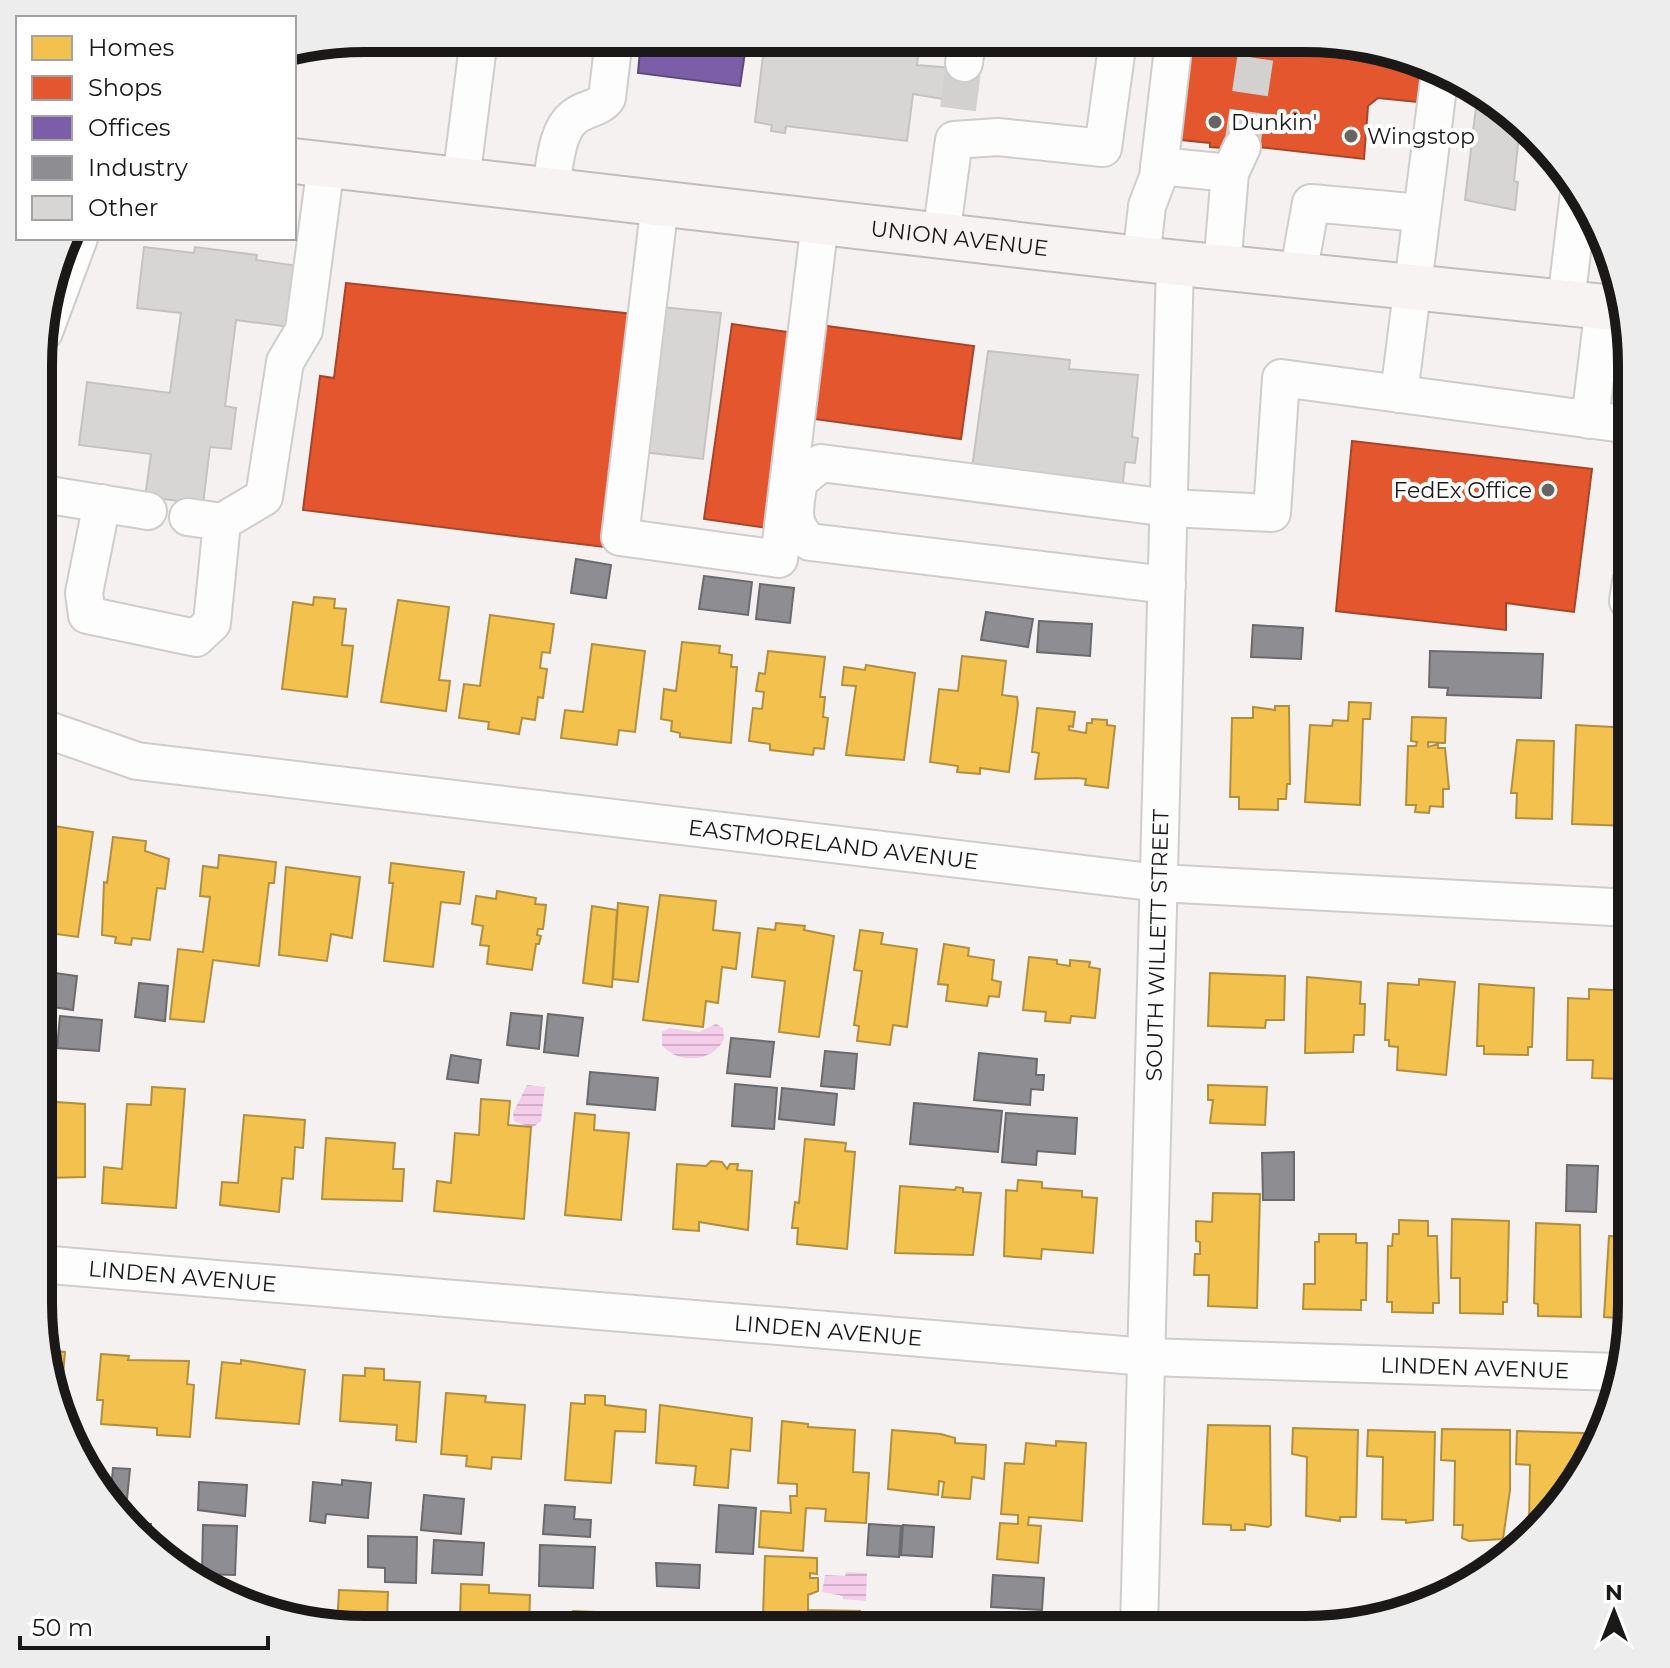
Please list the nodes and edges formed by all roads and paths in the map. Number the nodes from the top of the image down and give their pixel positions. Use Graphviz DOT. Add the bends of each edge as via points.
graph roads {
  1 [pos="477,52"];
  2 [pos="612,52"];
  3 [pos="1116,52"];
  4 [pos="1173,52"];
  5 [pos="1439,82"];
  6 [pos="310,163"];
  7 [pos="1159,166"];
  8 [pos="461,180"];
  9 [pos="550,191"];
  10 [pos="660,203"];
  11 [pos="1421,213"];
  12 [pos="820,222"];
  13 [pos="1584,222"];
  14 [pos="941,236"];
  15 [pos="1158,261"];
  16 [pos="1222,268"];
  17 [pos="1298,275"];
  18 [pos="1411,286"];
  19 [pos="1598,305"];
  20 [pos="1399,394"];
  21 [pos="1590,420"];
  22 [pos="1618,423"];
  23 [pos="52,495"];
  24 [pos="102,503"];
  25 [pos="1169,508"];
  26 [pos="148,511"];
  27 [pos="1167,585"];
  28 [pos="52,731"];
  29 [pos="1159,883"];
  30 [pos="1618,907"];
  31 [pos="52,1265"];
  32 [pos="1147,1357"];
  33 [pos="1610,1372"];
  34 [pos="1139,1616"];
  1 -- 8 [label="street"];
  2 -- 9 [label="street" via="607,98 573,117 563,131"];
  3 -- 14 [label="street" via="1103,148 998,137 956,124"];
  4 -- 7 [label="street, SOUTH WILLETT STREET"];
  5 -- 11 [label="street"];
  6 -- 8 [label="main road, UNION AVENUE"];
  6 -- 24 [label="street" via="304,330 285,362 264,497 205,519 212,623 196,638 87,615 84,593"];
  7 -- 15 [label="street, SOUTH WILLETT STREET" via="1147,206"];
  7 -- 16 [label="street" via="1236,160"];
  8 -- 9 [label="main road, UNION AVENUE"];
  9 -- 10 [label="main road, UNION AVENUE"];
  10 -- 12 [label="main road, UNION AVENUE"];
  10 -- 12 [label="street" via="620,537 779,559"];
  11 -- 17 [label="street" via="1311,203"];
  11 -- 18 [label="street"];
  12 -- 14 [label="main road, UNION AVENUE"];
  13 -- 19 [label="street"];
  14 -- 15 [label="main road, UNION AVENUE"];
  15 -- 16 [label="main road, UNION AVENUE"];
  15 -- 25 [label="street, SOUTH WILLETT STREET"];
  16 -- 17 [label="main road, UNION AVENUE"];
  17 -- 18 [label="main road, UNION AVENUE"];
  18 -- 19 [label="main road, UNION AVENUE"];
  18 -- 20 [label="street"];
  19 -- 21 [label="street"];
  20 -- 21 [label="street"];
  20 -- 25 [label="street" via="1281,378 1272,513"];
  21 -- 22 [label="street"];
  23 -- 24 [label="street"];
  24 -- 26 [label="street"];
  25 -- 27 [label="street, SOUTH WILLETT STREET"];
  25 -- 27 [label="street" via="821,463 799,481 793,518 798,532 810,542"];
  27 -- 29 [label="street, SOUTH WILLETT STREET"];
  28 -- 29 [label="street, EASTMORELAND AVENUE" via="137,761"];
  29 -- 30 [label="street, EASTMORELAND AVENUE"];
  29 -- 32 [label="street, SOUTH WILLETT STREET"];
  31 -- 32 [label="street, LINDEN AVENUE"];
  32 -- 33 [label="street, LINDEN AVENUE"];
  32 -- 34 [label="street, SOUTH WILLETT STREET"];
}
